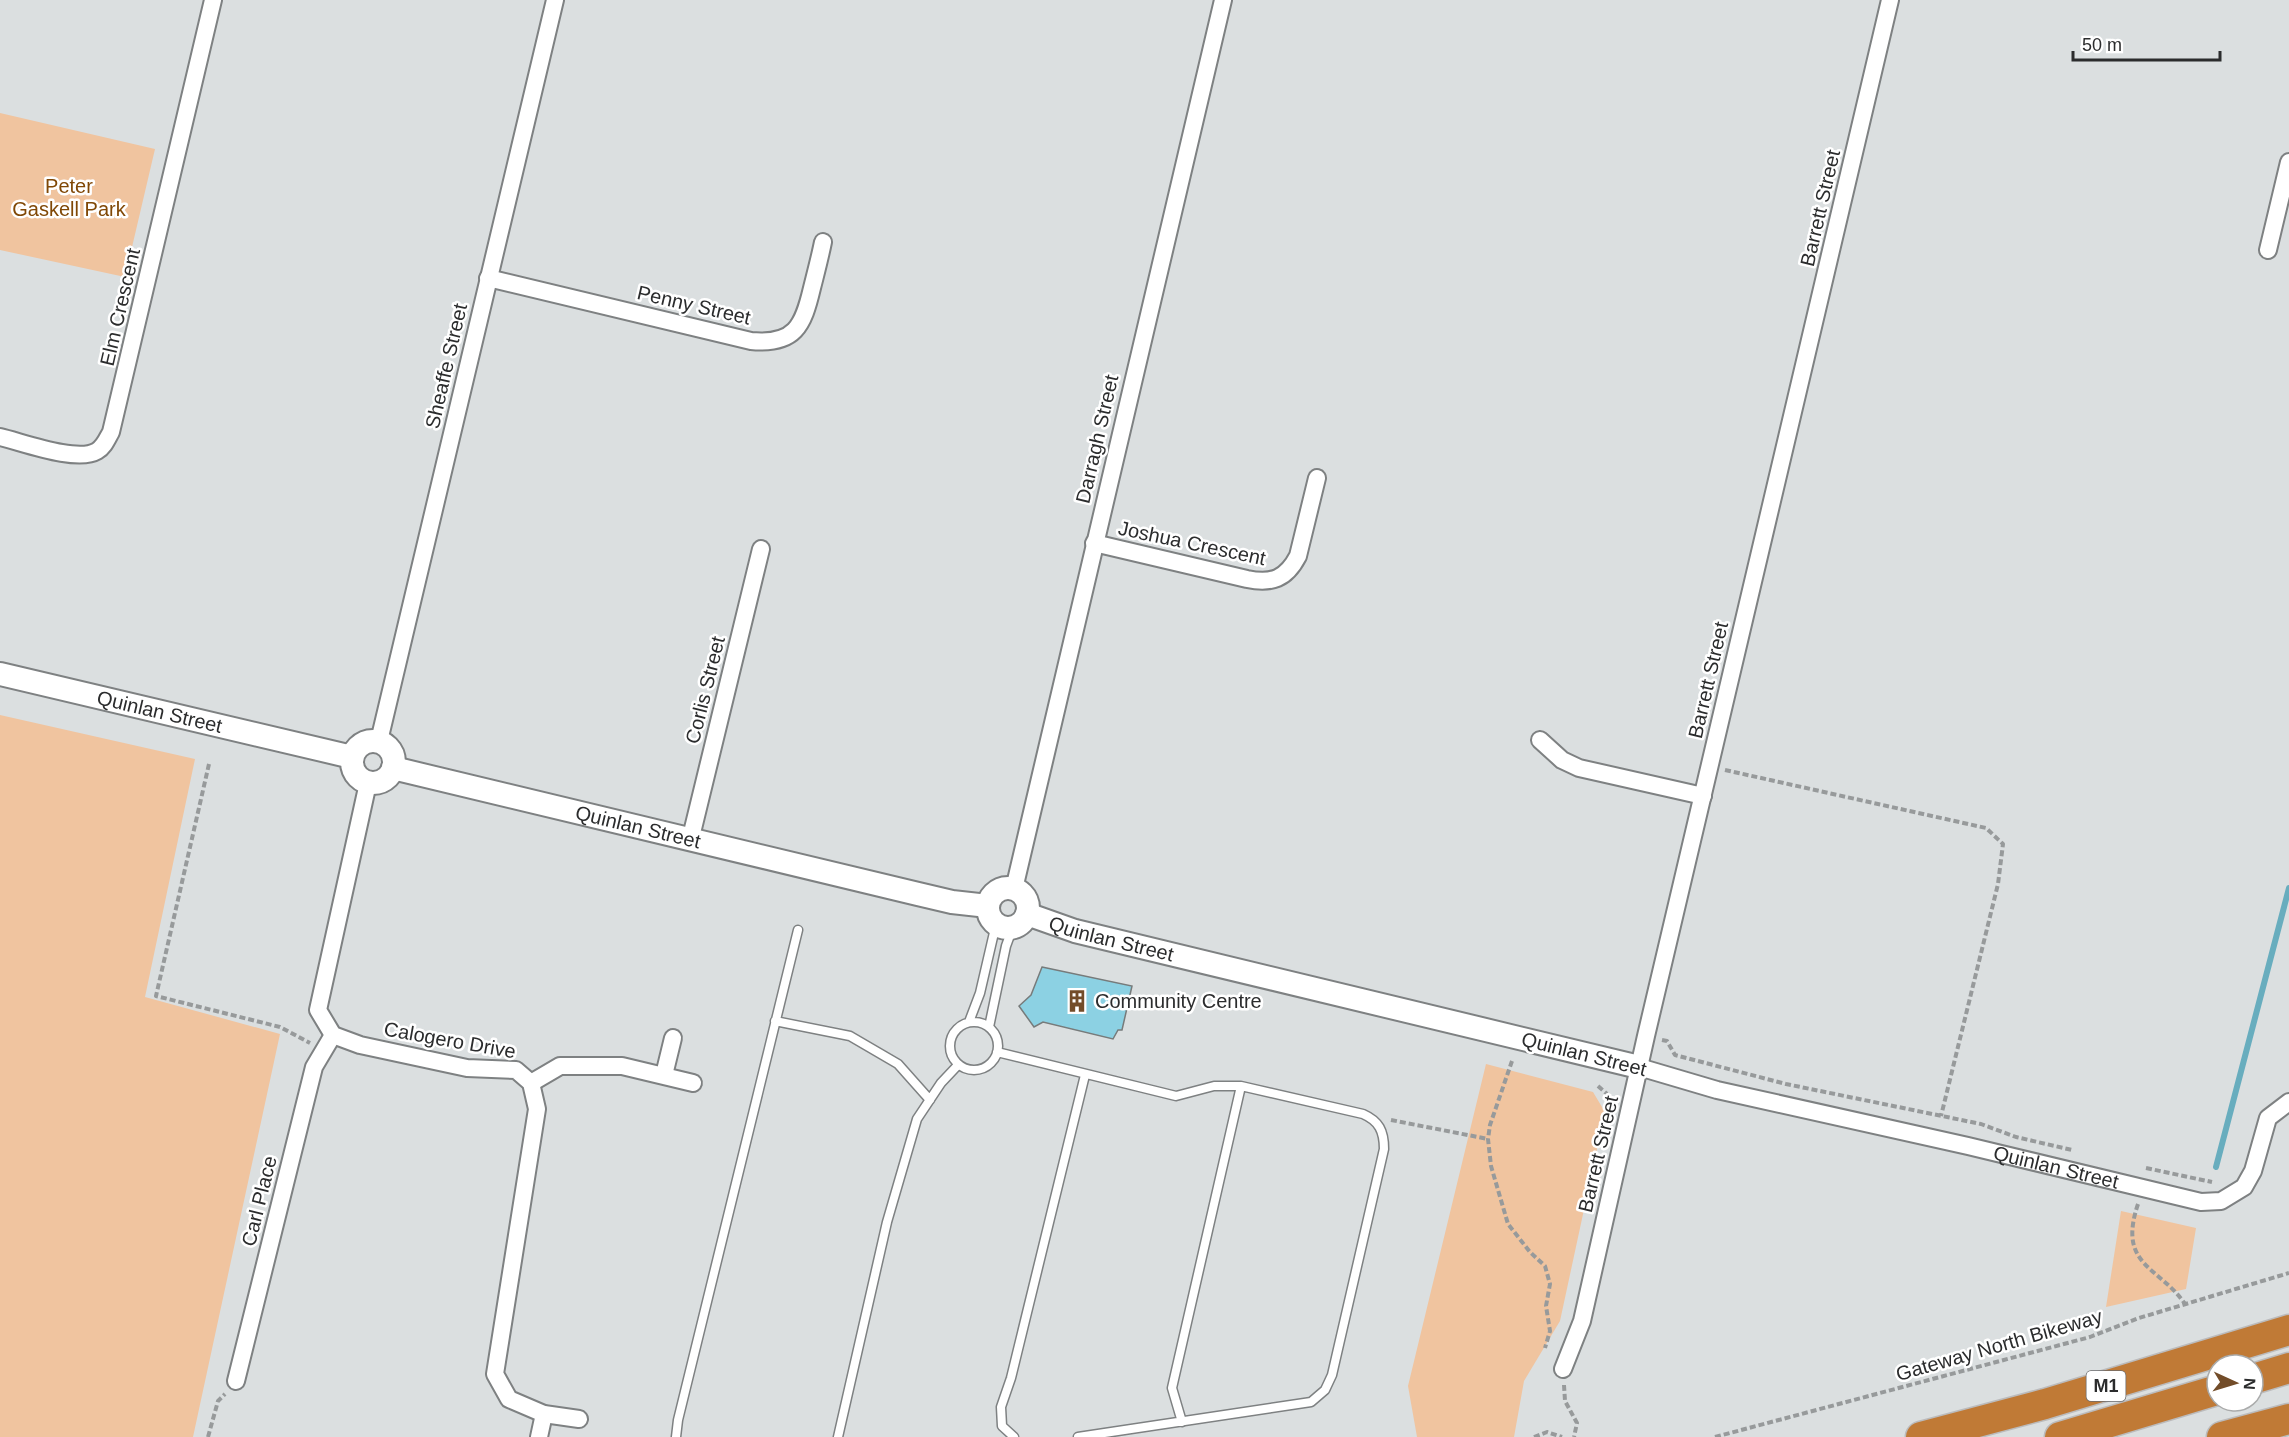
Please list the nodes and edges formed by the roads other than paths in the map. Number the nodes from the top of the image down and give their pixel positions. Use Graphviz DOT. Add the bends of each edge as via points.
graph roads {
  1 [pos="213,0"];
  2 [pos="555,0"];
  3 [pos="1223,0"];
  4 [pos="1890,0"];
  5 [pos="2289,162"];
  6 [pos="823,242"];
  7 [pos="2268,249"];
  8 [pos="488,278"];
  9 [pos="0,437"];
  10 [pos="1317,478"];
  11 [pos="1094,543"];
  12 [pos="762,549"];
  13 [pos="0,674"];
  14 [pos="1540,740"];
  15 [pos="379,741"];
  16 [pos="352,757"];
  17 [pos="393,768"];
  18 [pos="368,783"];
  19 [pos="1703,796"];
  20 [pos="690,841"];
  21 [pos="1014,889"];
  22 [pos="1006,918"];
  23 [pos="798,930"];
  24 [pos="776,1021"];
  25 [pos="969,1022"];
  26 [pos="989,1027"];
  27 [pos="333,1035"];
  28 [pos="673,1038"];
  29 [pos="997,1052"];
  30 [pos="958,1065"];
  31 [pos="1639,1067"];
  32 [pos="664,1075"];
  33 [pos="1085,1075"];
  34 [pos="531,1083"];
  35 [pos="693,1083"];
  36 [pos="1241,1086"];
  37 [pos="930,1100"];
  38 [pos="2288,1102"];
  39 [pos="2289,1330"];
  40 [pos="2289,1368"];
  41 [pos="1563,1369"];
  42 [pos="2265,1375"];
  43 [pos="236,1381"];
  44 [pos="2205,1394"];
  45 [pos="544,1414"];
  46 [pos="579,1419"];
  47 [pos="2289,1419"];
  48 [pos="1182,1422"];
  49 [pos="539,1437"];
  50 [pos="676,1437"];
  51 [pos="838,1437"];
  52 [pos="1014,1437"];
  53 [pos="1078,1437"];
  54 [pos="1921,1437"];
  55 [pos="2060,1437"];
  56 [pos="2222,1437"];
  1 -- 9 [label="street, Elm Crescent" via="111,432 102,447 80,455"];
  2 -- 8 [label="street, Sheaffe Street"];
  3 -- 11 [label="street, Darragh Street"];
  4 -- 19 [label="street, Barrett Street"];
  5 -- 7 [label="street"];
  6 -- 8 [label="street, Penny Street" via="806,313 798,328 786,338 769,343"];
  8 -- 15 [label="street, Sheaffe Street"];
  10 -- 11 [label="street, Joshua Crescent" via="1298,556 1293,567 1274,580 1263,582"];
  11 -- 21 [label="street, Darragh Street"];
  12 -- 20 [label="street, Corlis Street"];
  13 -- 16 [label="street, Quinlan Street"];
  14 -- 19 [label="street" via="1562,760 1579,768"];
  15 -- 16 [label="street" via="365,742"];
  15 -- 17 [label="street" via="393,755"];
  16 -- 18 [label="street" via="357,776"];
  17 -- 18 [label="street" via="381,782"];
  17 -- 20 [label="street, Quinlan Street"];
  18 -- 27 [label="street" via="318,1010"];
  19 -- 31 [label="street, Barrett Street"];
  20 -- 22 [label="street, Quinlan Street"];
  21 -- 22 [label="street" via="1024,896 1028,908"];
  21 -- 22 [label="street" via="997,891 989,900"];
  22 -- 25 [label="lane"];
  22 -- 26 [label="lane" via="1006,946"];
  22 -- 31 [label="street, Quinlan Street"];
  23 -- 24 [label="lane"];
  24 -- 37 [label="lane" via="850,1036 898,1064"];
  24 -- 50 [label="lane"];
  25 -- 26 [label="lane"];
  25 -- 30 [label="lane" via="951,1037 950,1052"];
  26 -- 29 [label="lane" via="997,1038"];
  27 -- 34 [label="street, Calogero Drive" via="360,1045 467,1068 516,1070"];
  27 -- 43 [label="street, Carl Place" via="314,1067"];
  28 -- 32 [label="street"];
  29 -- 30 [label="lane" via="989,1066 981,1070"];
  29 -- 33 [label="lane"];
  30 -- 37 [label="lane"];
  31 -- 38 [label="street, Quinlan Street" via="1717,1090 2201,1202 2221,1201 2244,1187 2253,1171 2268,1118"];
  31 -- 41 [label="street, Barrett Street" via="1582,1321"];
  32 -- 34 [label="street" via="622,1066 560,1066"];
  32 -- 35 [label="street"];
  33 -- 36 [label="lane" via="1176,1096 1214,1086"];
  33 -- 52 [label="lane" via="1001,1407 1002,1426"];
  34 -- 45 [label="street, Calogero Drive" via="537,1109 495,1374 509,1400"];
  36 -- 48 [label="lane" via="1172,1388"];
  36 -- 48 [label="lane" via="1373,1118 1384,1136 1384,1149 1332,1375 1325,1390 1311,1402"];
  37 -- 51 [label="lane" via="917,1119 887,1222"];
  39 -- 54 [label="highway, M1"];
  40 -- 42 [label="highway"];
  44 -- 55 [label="highway, M1"];
  45 -- 46 [label="street, Calogero Drive"];
  45 -- 49 [label="street"];
  47 -- 56 [label="highway"];
  48 -- 53 [label="lane"];
}
